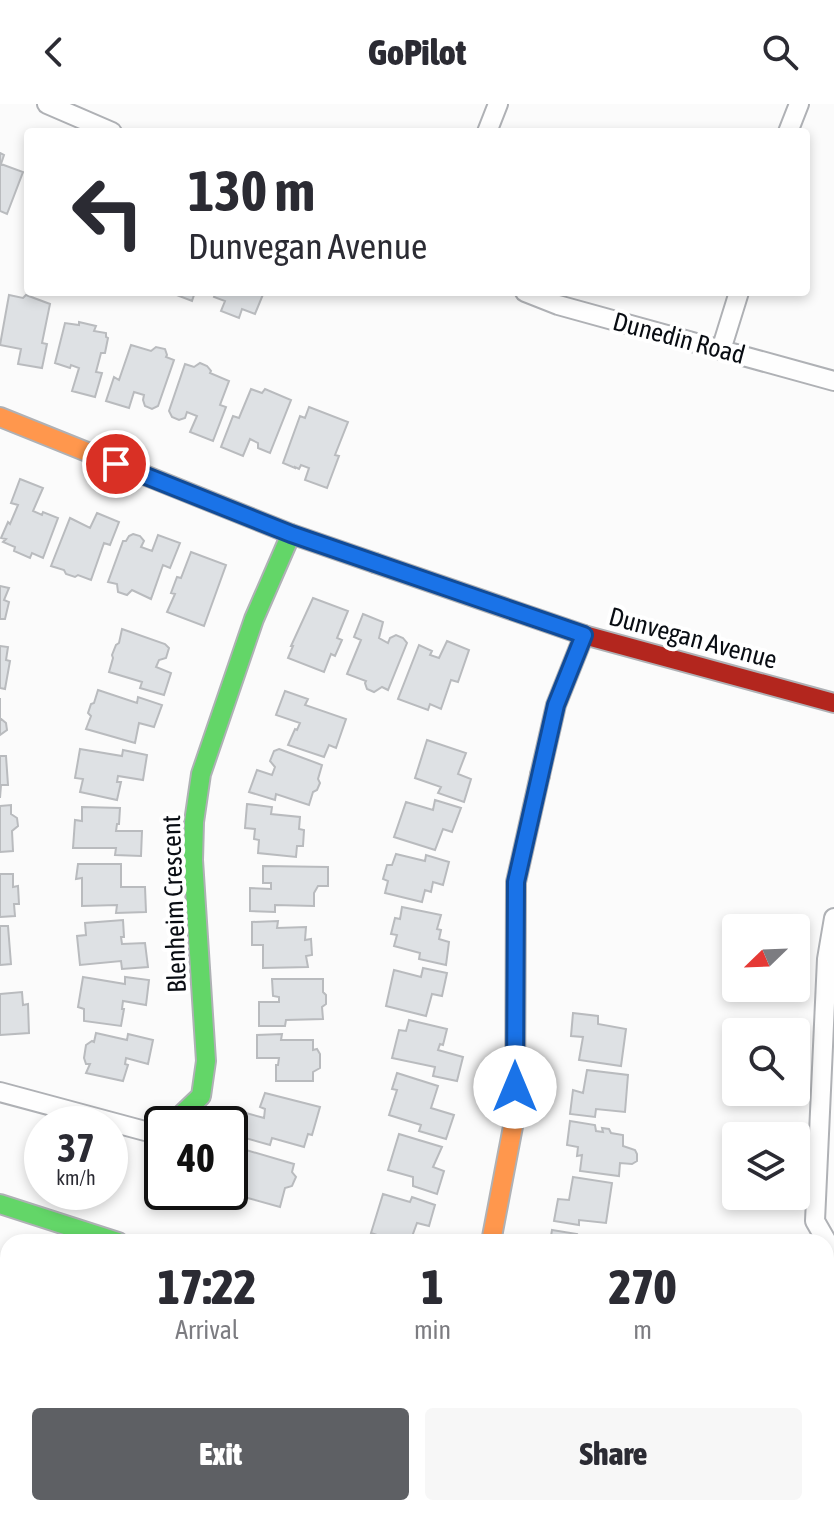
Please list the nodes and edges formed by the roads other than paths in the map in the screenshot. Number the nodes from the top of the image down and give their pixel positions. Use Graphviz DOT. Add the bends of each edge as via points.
graph roads {
  1 [pos="47,104"];
  2 [pos="498,104"];
  3 [pos="799,104"];
  4 [pos="103,128"];
  5 [pos="489,128"];
  6 [pos="790,128"];
  7 [pos="535,296"];
  8 [pos="738,296"];
  9 [pos="721,350"];
  10 [pos="834,381"];
  11 [pos="0,417"];
  12 [pos="291,534"];
  13 [pos="584,635"];
  14 [pos="834,703"];
  15 [pos="834,918"];
  16 [pos="0,1092"];
  17 [pos="191,1106"];
  18 [pos="144,1131"];
  19 [pos="0,1204"];
  20 [pos="93,1234"];
  21 [pos="493,1234"];
  22 [pos="822,1234"];
  1 -- 4 [label="street"];
  2 -- 5 [label="street"];
  3 -- 6 [label="street"];
  7 -- 9 [label="street, Dunedin Road"];
  8 -- 9 [label="street"];
  9 -- 10 [label="street, Dunedin Road"];
  11 -- 12 [label="street, Dunvegan Avenue"];
  12 -- 13 [label="street, Dunvegan Avenue"];
  12 -- 17 [label="street, Blenheim Crescent" via="254,619 201,774 193,860 206,1061 201,1096"];
  13 -- 14 [label="street, Dunvegan Avenue"];
  13 -- 21 [label="street" via="556,705 516,882 515,1116"];
  15 -- 22 [label="street" via="827,959 815,1221"];
  16 -- 18 [label="street, Blenheim Crescent"];
  19 -- 20 [label="street"];
}
